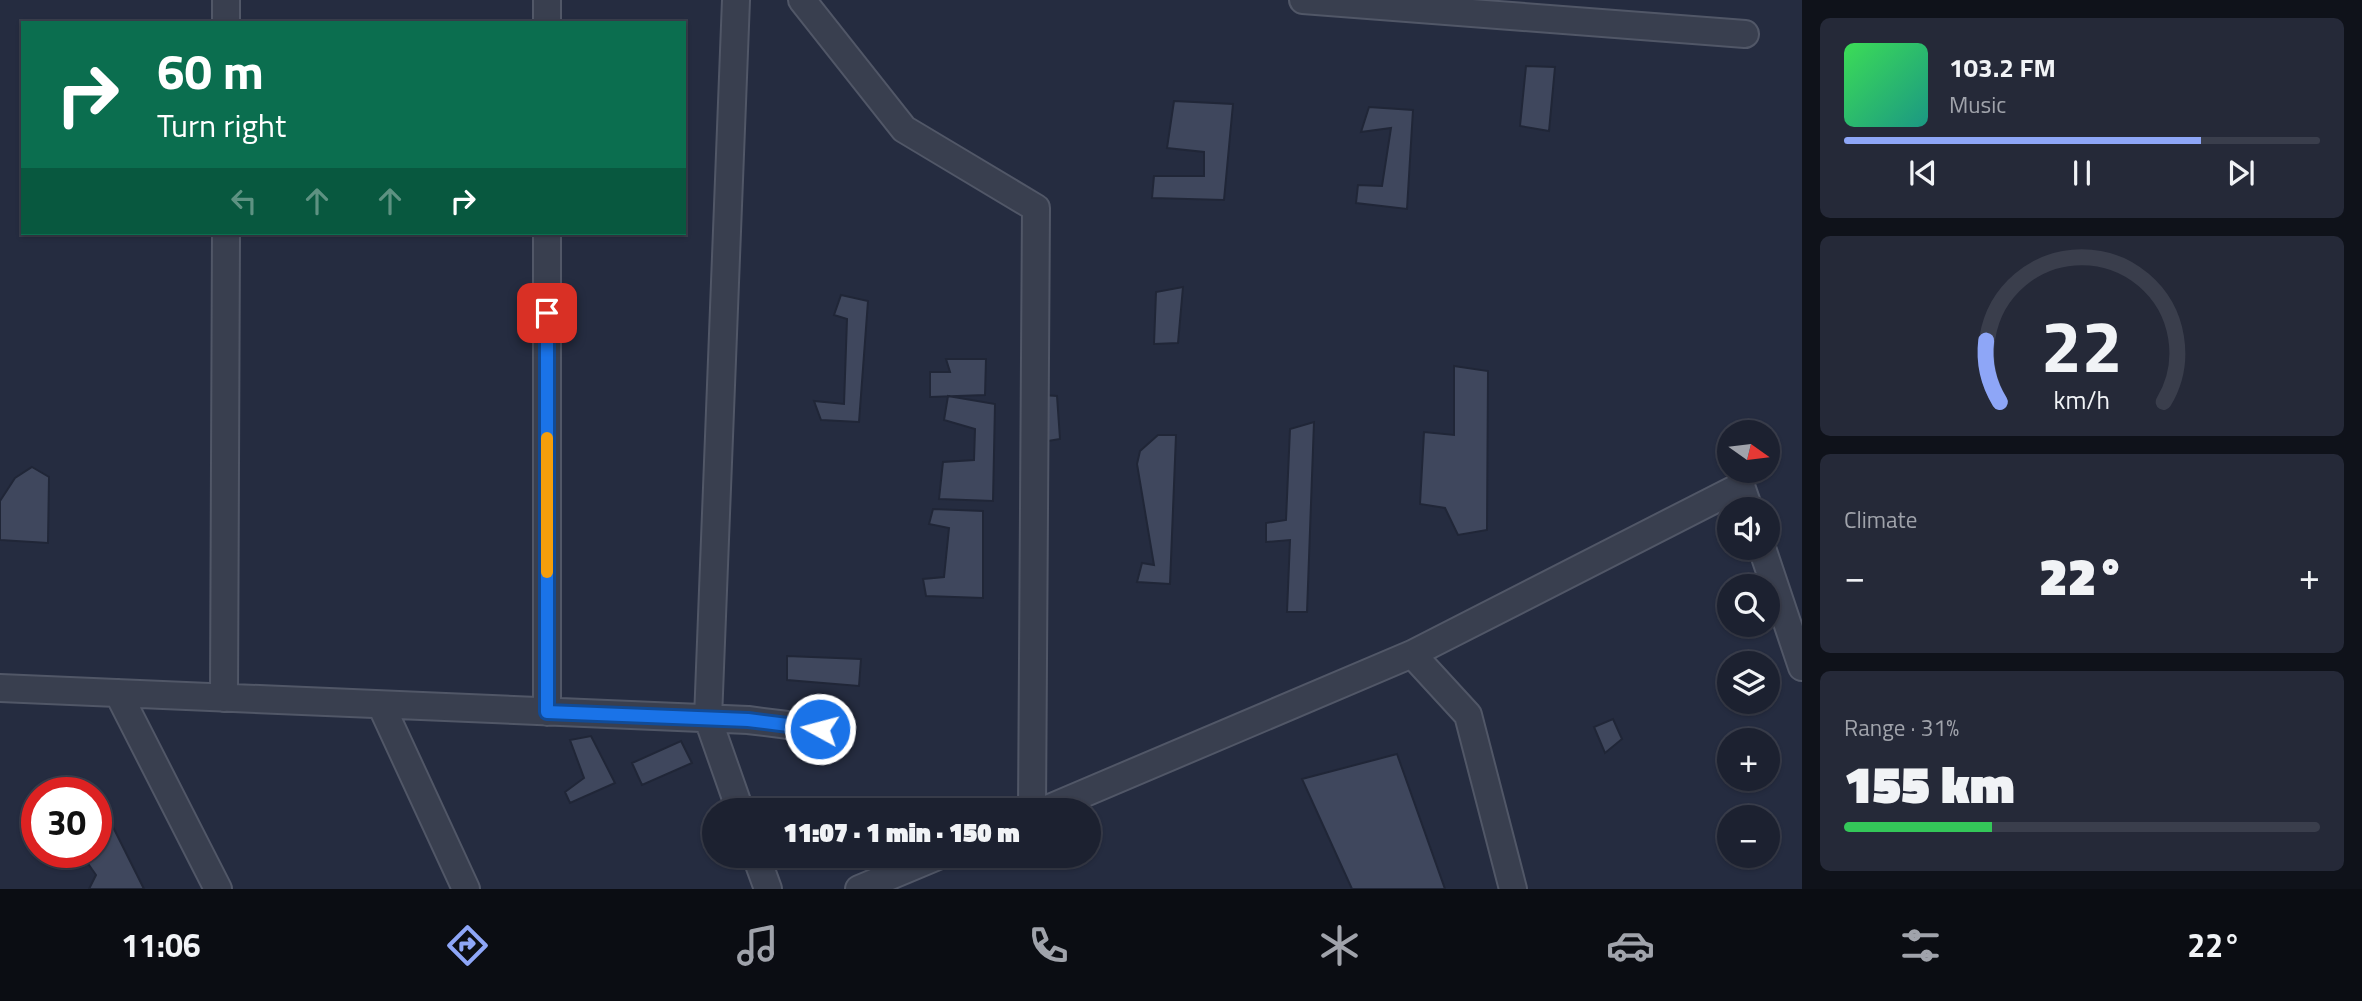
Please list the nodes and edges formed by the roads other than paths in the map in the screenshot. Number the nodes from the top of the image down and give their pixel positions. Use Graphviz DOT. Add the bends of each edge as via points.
graph roads {
  1 [pos="226,0"];
  2 [pos="547,0"];
  3 [pos="736,0"];
  4 [pos="803,0"];
  5 [pos="1303,0"];
  6 [pos="226,21"];
  7 [pos="547,21"];
  8 [pos="1745,34"];
  9 [pos="226,235"];
  10 [pos="547,235"];
  11 [pos="1719,497"];
  12 [pos="1745,497"];
  13 [pos="1717,498"];
  14 [pos="1766,560"];
  15 [pos="1412,654"];
  16 [pos="1802,667"];
  17 [pos="0,688"];
  18 [pos="118,693"];
  19 [pos="224,698"];
  20 [pos="381,705"];
  21 [pos="547,712"];
  22 [pos="708,719"];
  23 [pos="820,729"];
  24 [pos="736,798"];
  25 [pos="1032,798"];
  26 [pos="1073,798"];
  27 [pos="760,868"];
  28 [pos="909,868"];
  29 [pos="218,889"];
  30 [pos="466,889"];
  31 [pos="768,889"];
  32 [pos="859,889"];
  33 [pos="1513,889"];
  1 -- 6 [label="street"];
  2 -- 7 [label="street"];
  3 -- 22 [label="street"];
  4 -- 25 [label="street" via="904,129 1036,208"];
  5 -- 8 [label="street"];
  9 -- 19 [label="street"];
  10 -- 21 [label="street"];
  11 -- 12 [label="street" via="1741,486"];
  13 -- 15 [label="street"];
  14 -- 16 [label="street"];
  15 -- 26 [label="street"];
  15 -- 33 [label="street" via="1468,715"];
  17 -- 18 [label="street"];
  18 -- 19 [label="street"];
  18 -- 29 [label="street"];
  19 -- 20 [label="street"];
  20 -- 21 [label="street"];
  20 -- 30 [label="street"];
  21 -- 22 [label="street"];
  22 -- 23 [label="street"];
  22 -- 24 [label="street"];
  27 -- 31 [label="street"];
  28 -- 32 [label="street"];
}
